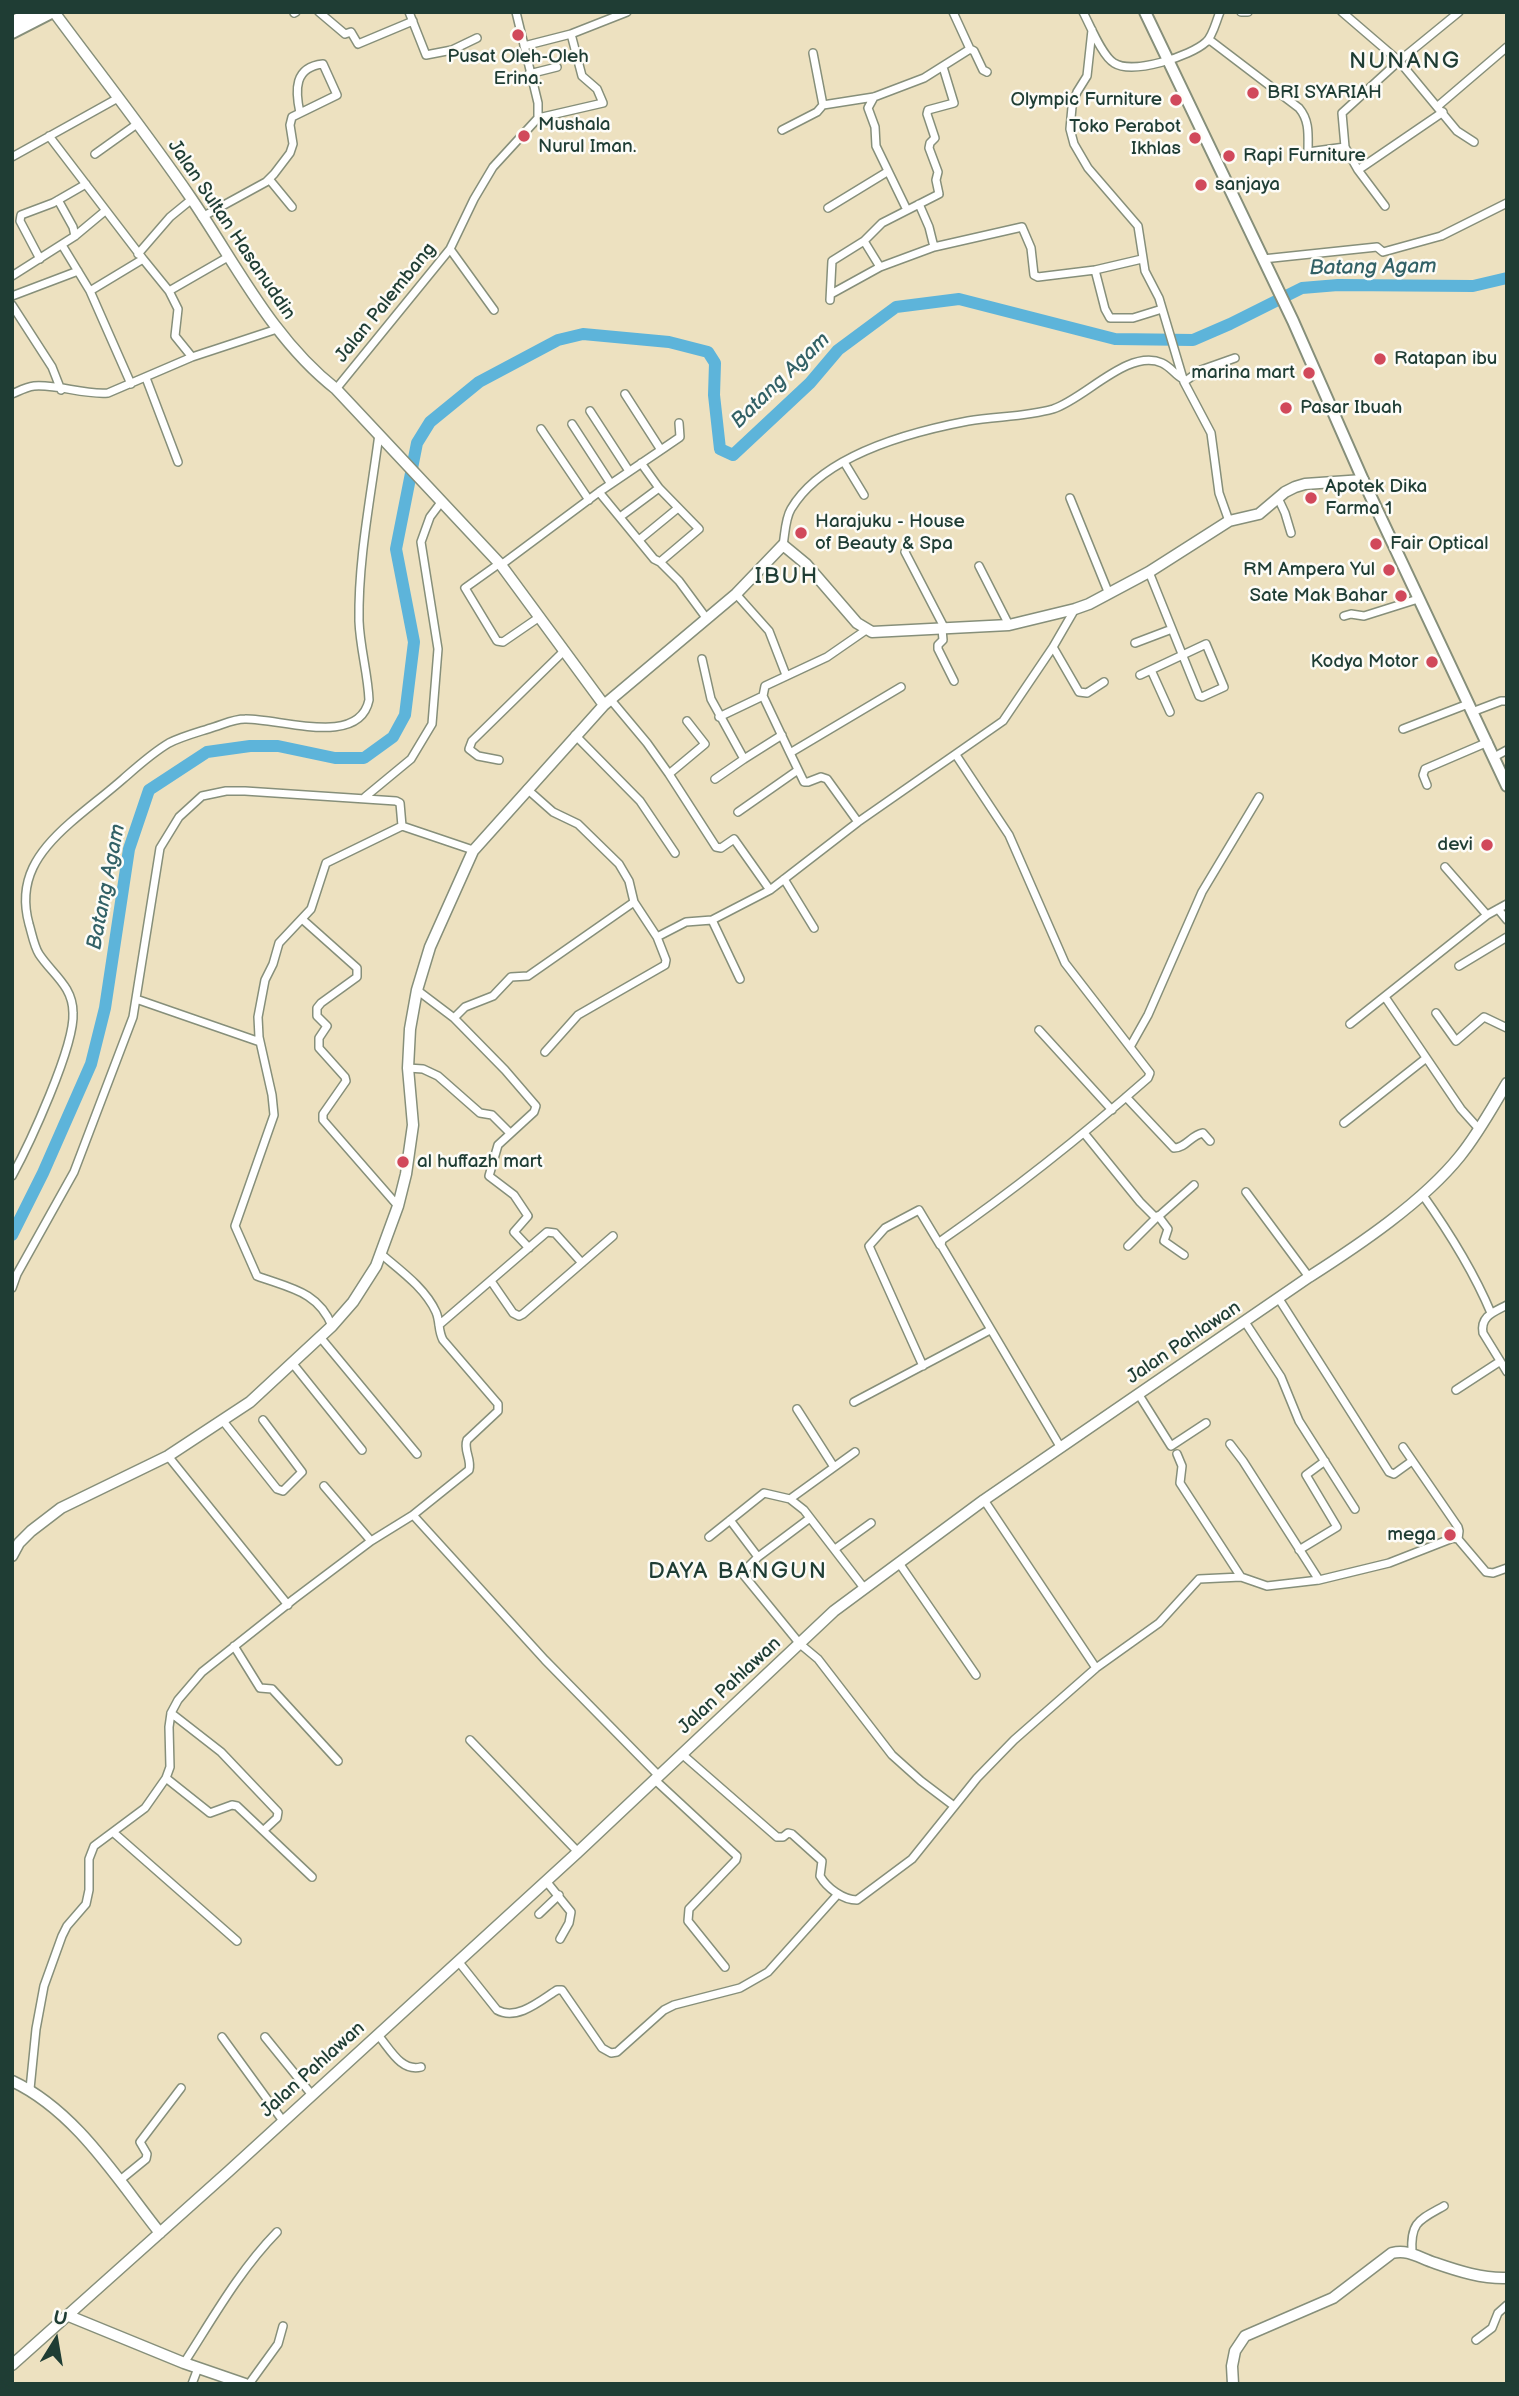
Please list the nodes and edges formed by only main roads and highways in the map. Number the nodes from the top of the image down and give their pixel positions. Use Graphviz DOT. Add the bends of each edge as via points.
graph roads {
  1 [pos="32,12"];
  2 [pos="53,12"];
  3 [pos="1145,12"];
  4 [pos="12,23"];
  5 [pos="12,32"];
  6 [pos="1507,786"];
  1 -- 4 [label="highway"];
  2 -- 5 [label="highway"];
  3 -- 6 [label="main road"];
}
